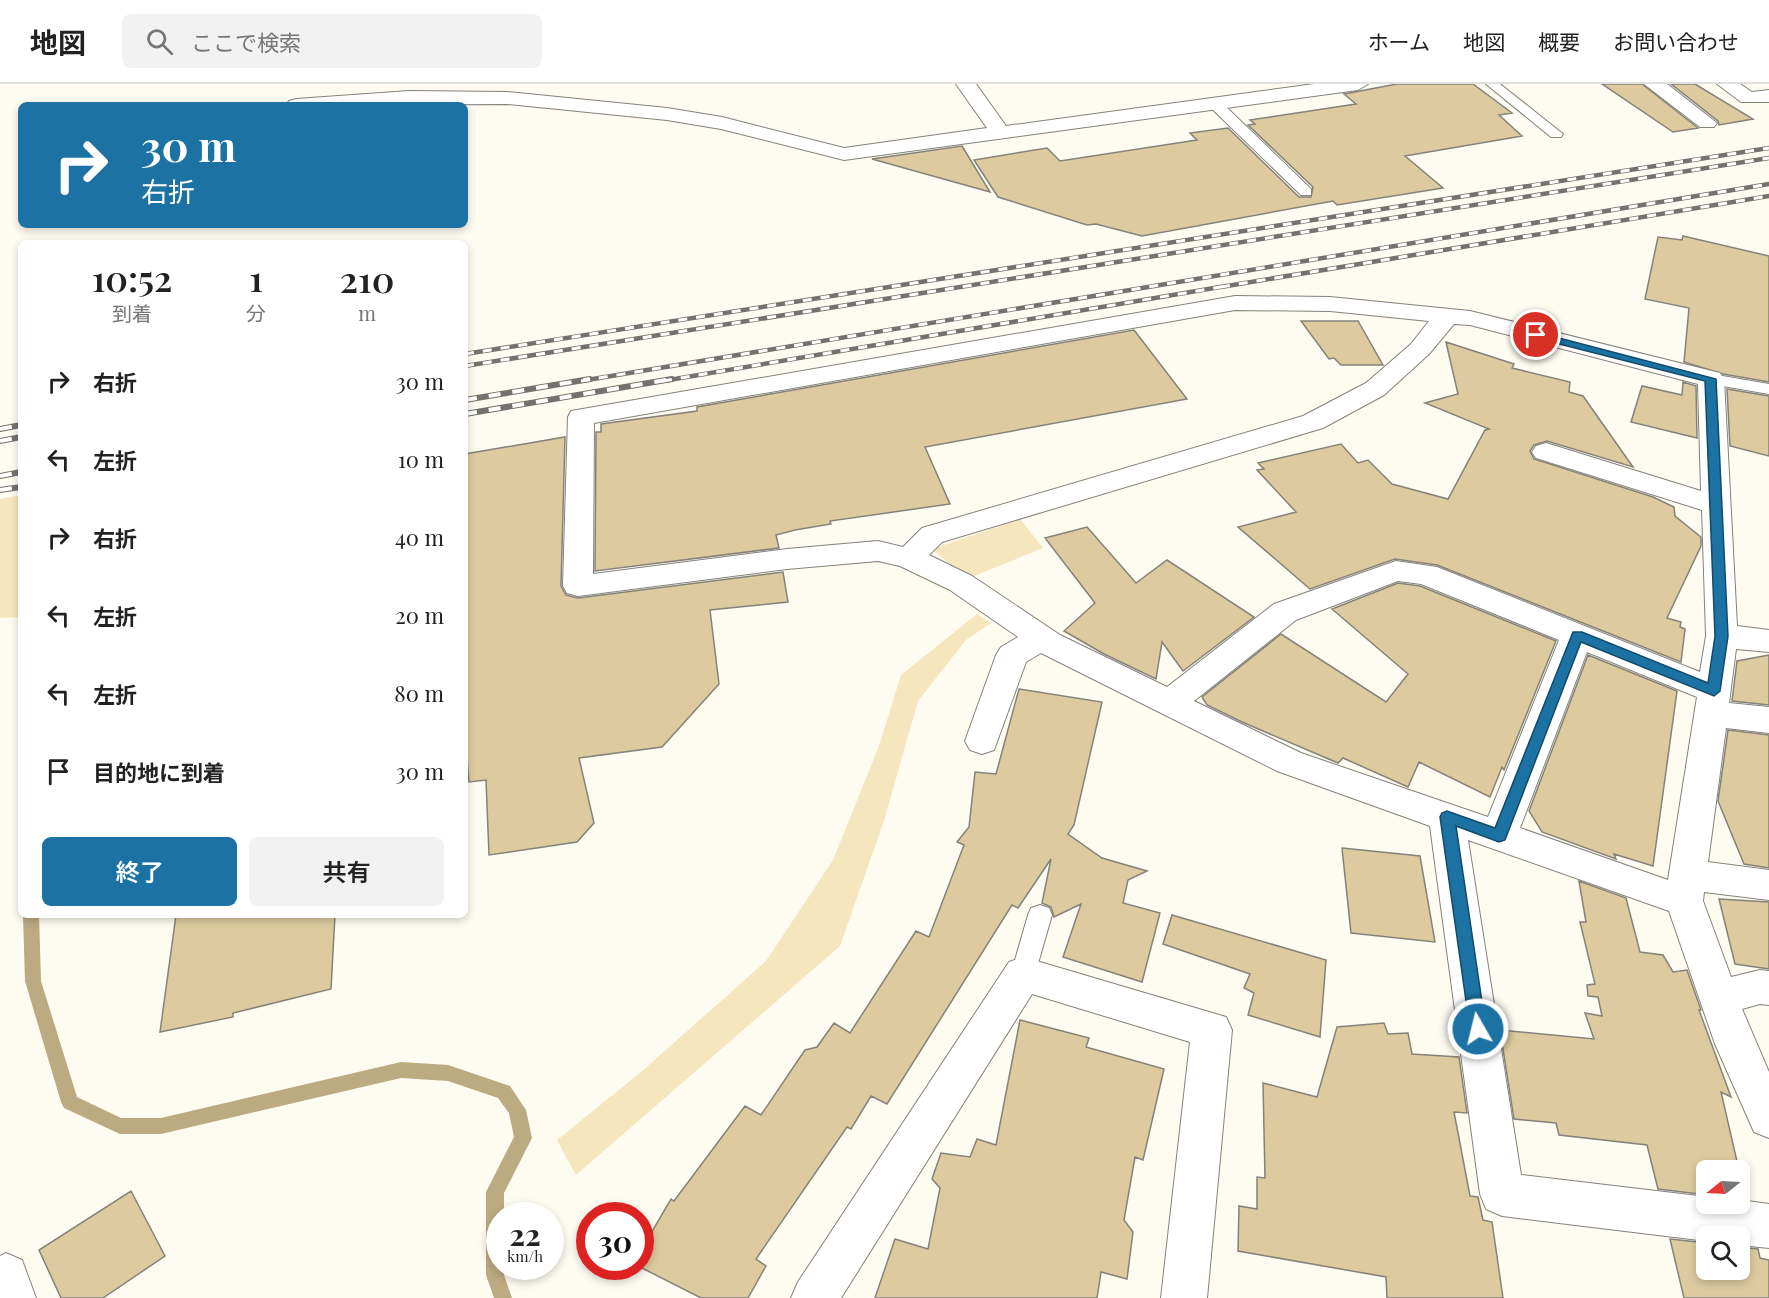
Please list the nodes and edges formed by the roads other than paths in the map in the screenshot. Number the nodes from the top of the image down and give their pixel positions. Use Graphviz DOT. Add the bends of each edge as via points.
graph roads {
  1 [pos="966,84"];
  2 [pos="1358,84"];
  3 [pos="1492,84"];
  4 [pos="1654,84"];
  5 [pos="1727,84"];
  6 [pos="1285,89"];
  7 [pos="410,90"];
  8 [pos="1769,96"];
  9 [pos="1748,98"];
  10 [pos="466,101"];
  11 [pos="319,102"];
  12 [pos="1215,104"];
  13 [pos="1769,112"];
  14 [pos="1707,123"];
  15 [pos="1001,133"];
  16 [pos="1557,134"];
  17 [pos="1306,192"];
  18 [pos="1447,316"];
  19 [pos="1711,379"];
  20 [pos="1769,389"];
  21 [pos="1546,452"];
  22 [pos="1716,505"];
  23 [pos="909,558"];
  24 [pos="1577,635"];
  25 [pos="1722,636"];
  26 [pos="1041,638"];
  27 [pos="1769,641"];
  28 [pos="1170,702"];
  29 [pos="1712,702"];
  30 [pos="1769,720"];
  31 [pos="982,741"];
  32 [pos="1447,817"];
  33 [pos="1499,836"];
  34 [pos="1769,885"];
  35 [pos="1686,888"];
  36 [pos="1040,915"];
  37 [pos="1023,974"];
  38 [pos="1769,988"];
  39 [pos="1720,997"];
  40 [pos="1769,1118"];
  41 [pos="1769,1226"];
  42 [pos="814,1298"];
  43 [pos="1185,1298"];
  1 -- 15 [label="street"];
  2 -- 6 [label="street"];
  3 -- 16 [label="lane"];
  4 -- 14 [label="street"];
  5 -- 9 [label="street"];
  6 -- 12 [label="street"];
  7 -- 10 [label="street"];
  7 -- 11 [label="street"];
  8 -- 9 [label="street"];
  9 -- 13 [label="street"];
  10 -- 15 [label="street" via="507,98 667,114 722,123 844,154"];
  12 -- 15 [label="street"];
  12 -- 17 [label="lane"];
  18 -- 19 [label="street" via="1470,318"];
  18 -- 23 [label="street" via="1420,349 1374,389 1313,422 932,535"];
  18 -- 23 [label="street" via="1330,304 1234,303 581,417 578,586 878,551"];
  19 -- 20 [label="lane"];
  19 -- 22 [label="street"];
  21 -- 22 [label="street"];
  22 -- 25 [label="street"];
  23 -- 26 [label="street" via="962,583"];
  24 -- 28 [label="street" via="1426,574 1396,571 1285,612"];
  24 -- 29 [label="street"];
  24 -- 33 [label="street"];
  25 -- 27 [label="street"];
  25 -- 29 [label="street"];
  26 -- 28 [label="street"];
  26 -- 31 [label="street" via="1012,654"];
  28 -- 32 [label="street" via="1290,762"];
  29 -- 30 [label="street"];
  29 -- 35 [label="street"];
  32 -- 33 [label="street"];
  32 -- 41 [label="street" via="1502,1194"];
  33 -- 35 [label="street"];
  34 -- 35 [label="street"];
  35 -- 39 [label="street"];
  36 -- 37 [label="lane"];
  37 -- 42 [label="street"];
  37 -- 43 [label="street" via="1212,1030"];
  38 -- 39 [label="street"];
  39 -- 40 [label="street"];
}
